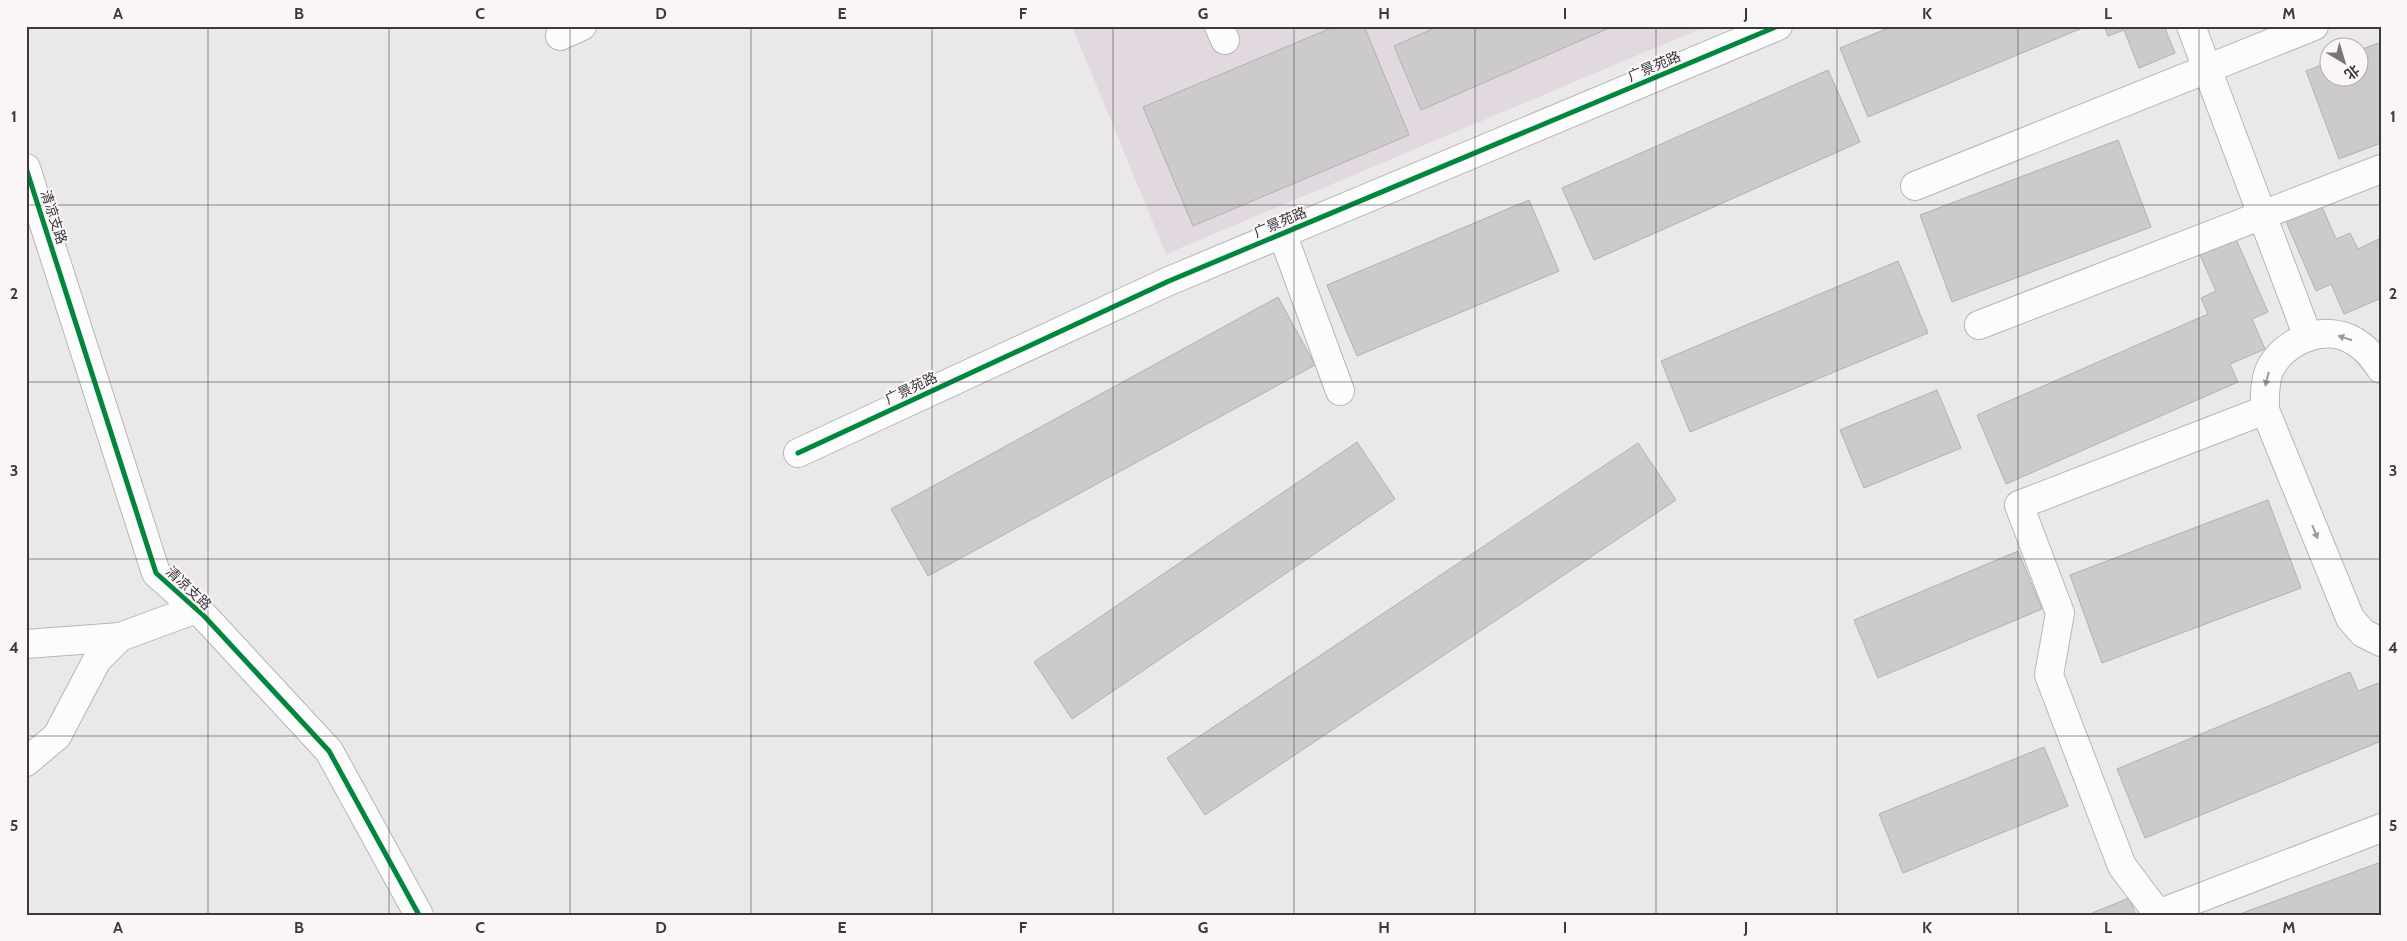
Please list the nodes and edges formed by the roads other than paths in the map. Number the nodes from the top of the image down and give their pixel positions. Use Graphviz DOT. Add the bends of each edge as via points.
graph roads {
  1 [pos="1778,26"];
  2 [pos="2191,26"];
  3 [pos="2314,26"];
  4 [pos="2207,69"];
  5 [pos="26,168"];
  6 [pos="2381,169"];
  7 [pos="1914,186"];
  8 [pos="2262,215"];
  9 [pos="1282,233"];
  10 [pos="1979,326"];
  11 [pos="2308,337"];
  12 [pos="2381,369"];
  13 [pos="1340,391"];
  14 [pos="2265,410"];
  15 [pos="798,453"];
  16 [pos="196,609"];
  17 [pos="120,637"];
  18 [pos="2381,642"];
  19 [pos="26,644"];
  20 [pos="26,762"];
  21 [pos="2381,828"];
  22 [pos="2158,914"];
  23 [pos="419,915"];
  1 -- 9 [label="street, 广景苑路"];
  2 -- 4 [label="street"];
  3 -- 4 [label="street"];
  4 -- 7 [label="street"];
  4 -- 8 [label="street"];
  5 -- 16 [label="street, 清凉支路" via="156,573"];
  6 -- 8 [label="street"];
  8 -- 10 [label="street"];
  8 -- 11 [label="street"];
  9 -- 13 [label="street"];
  9 -- 15 [label="street, 广景苑路" via="1169,281"];
  12 -- 11 [label="street, one-way" via="2370,352 2353,340 2334,334"];
  11 -- 14 [label="street, one-way" via="2280,354 2269,371 2264,390"];
  14 -- 18 [label="street, one-way" via="2350,618 2363,632"];
  14 -- 22 [label="street" via="2019,505 2060,613 2049,675 2122,866"];
  16 -- 17 [label="street"];
  16 -- 23 [label="street, 清凉支路" via="328,750"];
  17 -- 19 [label="street"];
  17 -- 20 [label="street" via="97,660 57,736"];
  21 -- 22 [label="street"];
}
